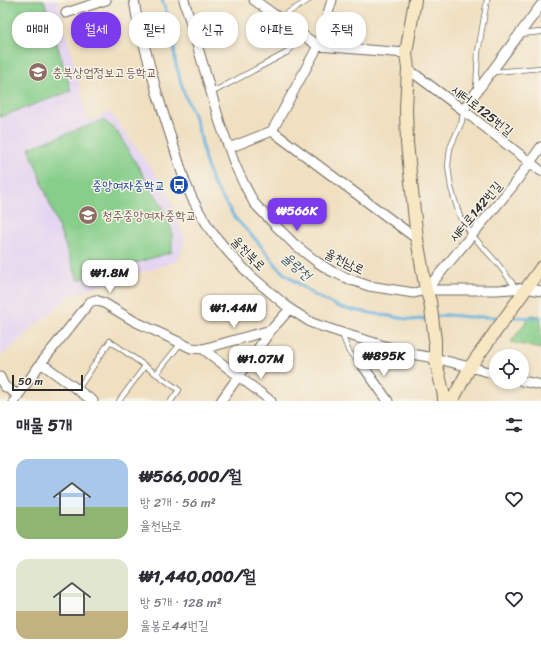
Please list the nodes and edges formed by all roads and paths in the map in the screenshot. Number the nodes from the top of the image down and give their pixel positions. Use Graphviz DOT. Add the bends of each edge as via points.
graph roads {
  1 [pos="106,0"];
  2 [pos="134,0"];
  3 [pos="184,0"];
  4 [pos="254,0"];
  5 [pos="309,0"];
  6 [pos="332,0"];
  7 [pos="415,0"];
  8 [pos="487,0"];
  9 [pos="541,5"];
  10 [pos="271,12"];
  11 [pos="289,12"];
  12 [pos="328,12"];
  13 [pos="66,13"];
  14 [pos="541,32"];
  15 [pos="519,34"];
  16 [pos="291,48"];
  17 [pos="317,48"];
  18 [pos="343,48"];
  19 [pos="406,53"];
  20 [pos="541,68"];
  21 [pos="408,69"];
  22 [pos="491,72"];
  23 [pos="476,92"];
  24 [pos="211,93"];
  25 [pos="462,110"];
  26 [pos="272,131"];
  27 [pos="541,147"];
  28 [pos="229,148"];
  29 [pos="530,163"];
  30 [pos="541,172"];
  31 [pos="472,235"];
  32 [pos="417,239"];
  33 [pos="541,268"];
  34 [pos="521,288"];
  35 [pos="541,291"];
  36 [pos="428,295"];
  37 [pos="290,309"];
  38 [pos="271,330"];
  39 [pos="342,333"];
  40 [pos="181,343"];
  41 [pos="203,349"];
  42 [pos="435,358"];
  43 [pos="42,363"];
  44 [pos="145,366"];
  45 [pos="363,366"];
  46 [pos="470,367"];
  47 [pos="489,372"];
  48 [pos="156,374"];
  49 [pos="238,376"];
  50 [pos="0,377"];
  51 [pos="529,382"];
  52 [pos="541,385"];
  53 [pos="78,390"];
  54 [pos="16,398"];
  55 [pos="93,401"];
  56 [pos="119,401"];
  57 [pos="171,401"];
  58 [pos="221,401"];
  59 [pos="271,401"];
  60 [pos="388,401"];
  61 [pos="444,401"];
  62 [pos="452,401"];
  1 -- 13 [label="street"];
  2 -- 37 [label="street, 율천북로" via="158,93 192,198 211,231 230,254 251,276"];
  3 -- 24 [label="street, 율천남로"];
  4 -- 10 [label="street"];
  5 -- 11 [label="lane"];
  6 -- 12 [label="street"];
  7 -- 19 [label="street"];
  8 -- 23 [label="lane" via="478,52"];
  9 -- 15 [label="street"];
  14 -- 15 [label="lane"];
  15 -- 22 [label="street"];
  16 -- 24 [label="lane"];
  17 -- 26 [label="street"];
  18 -- 19 [label="street"];
  19 -- 21 [label="street"];
  20 -- 22 [label="lane"];
  21 -- 25 [label="street, 새터로125번길"];
  21 -- 32 [label="street" via="407,143"];
  22 -- 23 [label="street"];
  23 -- 25 [label="street"];
  24 -- 28 [label="street, 율천남로"];
  25 -- 29 [label="street, 새터로125번길"];
  25 -- 31 [label="lane" via="462,121 450,148 448,166 451,188 460,217"];
  26 -- 28 [label="street"];
  26 -- 32 [label="street"];
  27 -- 29 [label="street, 새터로142번길"];
  28 -- 36 [label="street, 율천남로" via="254,203 294,244 317,262 331,271 369,286"];
  29 -- 30 [label="street, 새터로125번길"];
  29 -- 31 [label="street, 새터로142번길"];
  31 -- 34 [label="lane"];
  31 -- 36 [label="street, 새터로142번길"];
  32 -- 36 [label="street"];
  33 -- 34 [label="street"];
  34 -- 35 [label="street, 율천남로"];
  34 -- 36 [label="street, 율천남로"];
  34 -- 46 [label="street" via="516,303"];
  36 -- 42 [label="street"];
  37 -- 38 [label="street"];
  37 -- 39 [label="street, 율천북로" via="312,323"];
  38 -- 41 [label="street"];
  38 -- 49 [label="street"];
  39 -- 42 [label="street, 율천북로" via="411,354"];
  39 -- 45 [label="lane" via="350,352"];
  40 -- 41 [label="street" via="191,348"];
  40 -- 43 [label="street" via="134,321 104,302 95,300 90,302"];
  40 -- 48 [label="lane"];
  41 -- 49 [label="street"];
  42 -- 46 [label="street, 율천북로"];
  42 -- 61 [label="street"];
  43 -- 53 [label="street"];
  43 -- 54 [label="street"];
  44 -- 48 [label="lane"];
  44 -- 53 [label="lane" via="110,341"];
  44 -- 56 [label="lane"];
  45 -- 60 [label="street"];
  46 -- 47 [label="street, 율천북로"];
  46 -- 62 [label="street"];
  48 -- 57 [label="lane" via="179,390"];
  49 -- 58 [label="street"];
  49 -- 59 [label="street"];
  50 -- 54 [label="street" via="4,386"];
  51 -- 52 [label="street"];
  53 -- 55 [label="street"];
}
